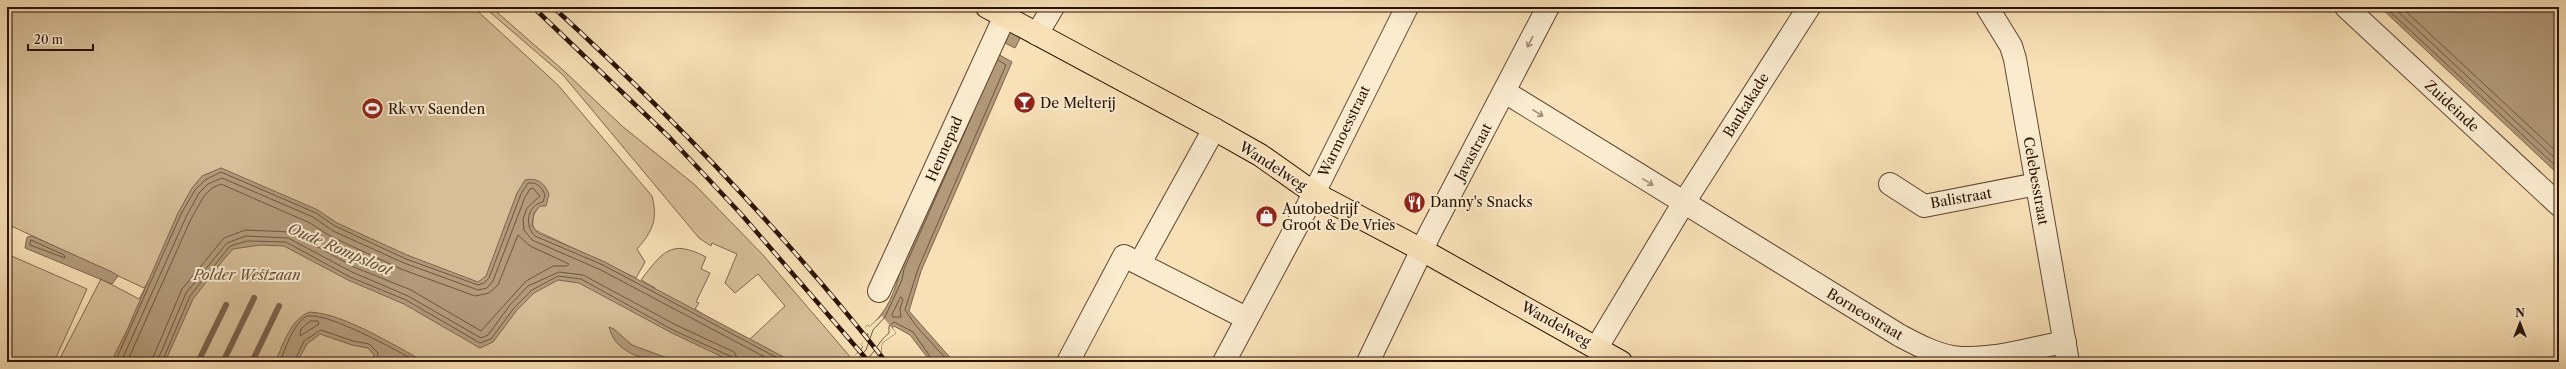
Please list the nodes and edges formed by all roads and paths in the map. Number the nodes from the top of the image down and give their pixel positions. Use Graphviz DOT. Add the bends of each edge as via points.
graph roads {
  1 [pos="1053,7"];
  2 [pos="1406,7"];
  3 [pos="1548,7"];
  4 [pos="1809,7"];
  5 [pos="1987,7"];
  6 [pos="2346,7"];
  7 [pos="1002,12"];
  8 [pos="1033,32"];
  9 [pos="1505,92"];
  10 [pos="1214,129"];
  11 [pos="1890,184"];
  12 [pos="2037,184"];
  13 [pos="1314,193"];
  14 [pos="1683,204"];
  15 [pos="2559,205"];
  16 [pos="1422,250"];
  17 [pos="1140,263"];
  18 [pos="879,291"];
  19 [pos="1246,318"];
  20 [pos="1597,347"];
  21 [pos="2067,352"];
  22 [pos="1068,362"];
  23 [pos="1224,362"];
  24 [pos="1368,362"];
  25 [pos="1621,362"];
  1 -- 8 [label="street"];
  2 -- 13 [label="street, Warmoesstraat"];
  3 -- 9 [label="street, Javastraat, one-way"];
  4 -- 14 [label="street, Bankakade"];
  5 -- 12 [label="street, Celebesstraat" via="2013,53"];
  6 -- 15 [label="street, Zuideinde"];
  7 -- 8 [label="main road, Wandelweg"];
  7 -- 18 [label="street, Hennepad"];
  8 -- 10 [label="main road, Wandelweg"];
  9 -- 14 [label="street, one-way"];
  9 -- 16 [label="street, Javastraat"];
  10 -- 13 [label="main road, Wandelweg" via="1260,155"];
  10 -- 17 [label="street"];
  11 -- 12 [label="street, Balistraat" via="1924,206"];
  12 -- 21 [label="street, Celebesstraat"];
  13 -- 16 [label="main road, Wandelweg"];
  13 -- 19 [label="street, Warmoesstraat"];
  14 -- 20 [label="street, Bankakade"];
  14 -- 21 [label="street, Borneostraat" via="1926,349 1952,357"];
  16 -- 20 [label="main road, Wandelweg"];
  16 -- 24 [label="street, Javastraat"];
  17 -- 19 [label="street"];
  17 -- 22 [label="street" via="1124,256"];
  19 -- 23 [label="street, Warmoesstraat"];
  20 -- 25 [label="main road, Wandelweg"];
}
